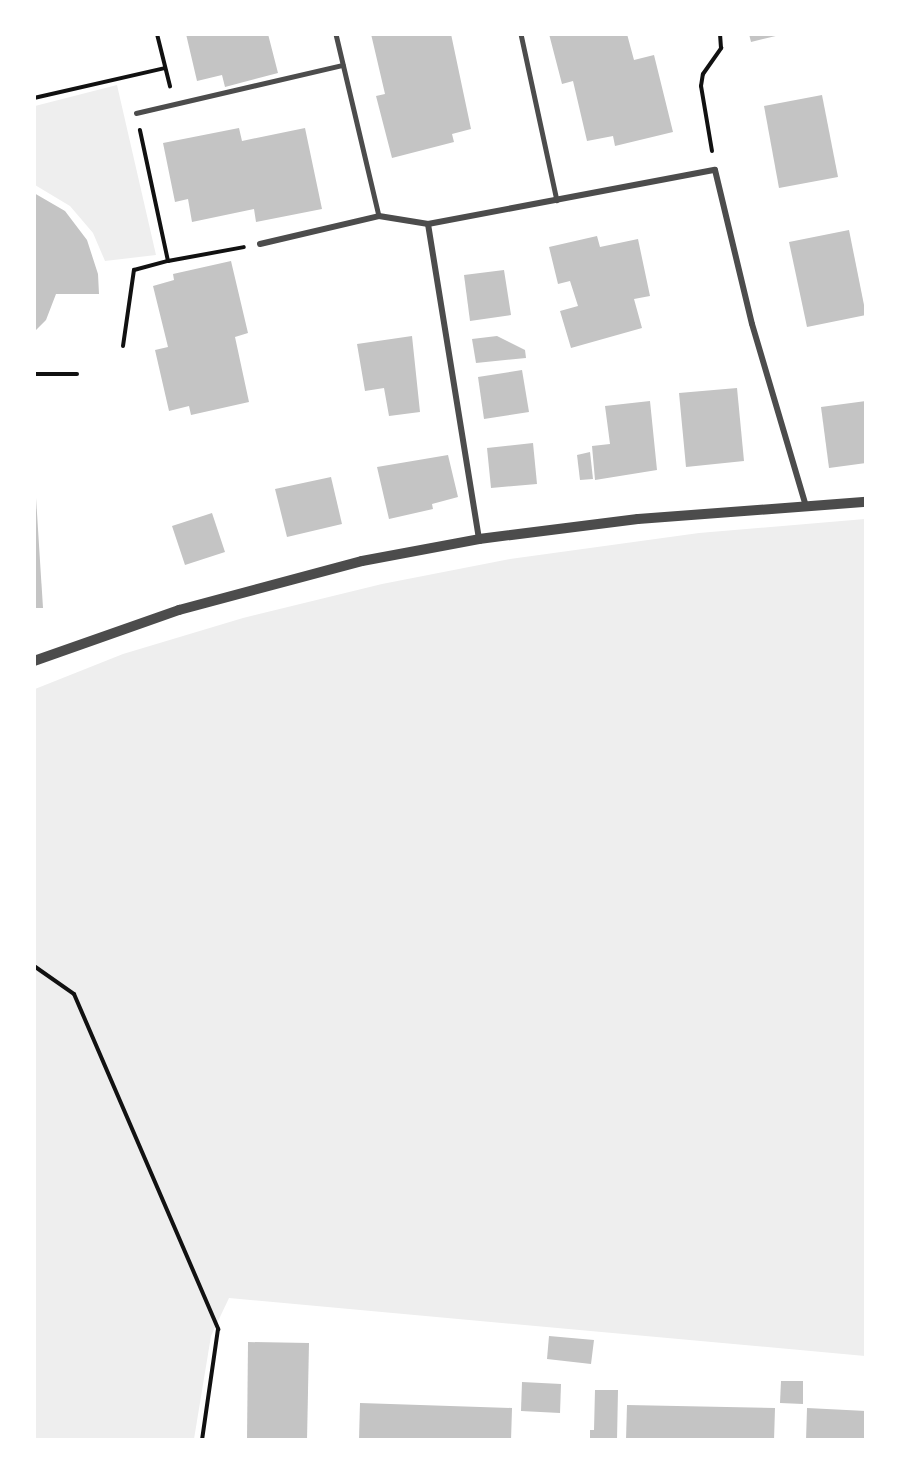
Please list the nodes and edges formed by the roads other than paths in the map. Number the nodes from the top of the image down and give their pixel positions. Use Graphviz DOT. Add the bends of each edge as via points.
graph roads {
  1 [pos="336,34"];
  2 [pos="521,34"];
  3 [pos="343,65"];
  4 [pos="136,113"];
  5 [pos="557,200"];
  6 [pos="379,216"];
  7 [pos="428,224"];
  8 [pos="260,244"];
  9 [pos="866,502"];
  10 [pos="807,506"];
  11 [pos="478,539"];
  12 [pos="34,661"];
  1 -- 3 [label="lane"];
  2 -- 5 [label="lane"];
  3 -- 4 [label="lane"];
  3 -- 6 [label="lane"];
  5 -- 7 [label="street"];
  5 -- 10 [label="street" via="715,170 752,324"];
  6 -- 7 [label="street"];
  6 -- 8 [label="street"];
  7 -- 11 [label="street"];
  9 -- 10 [label="street"];
  10 -- 11 [label="street" via="638,519"];
  11 -- 12 [label="street" via="251,588"];
}
